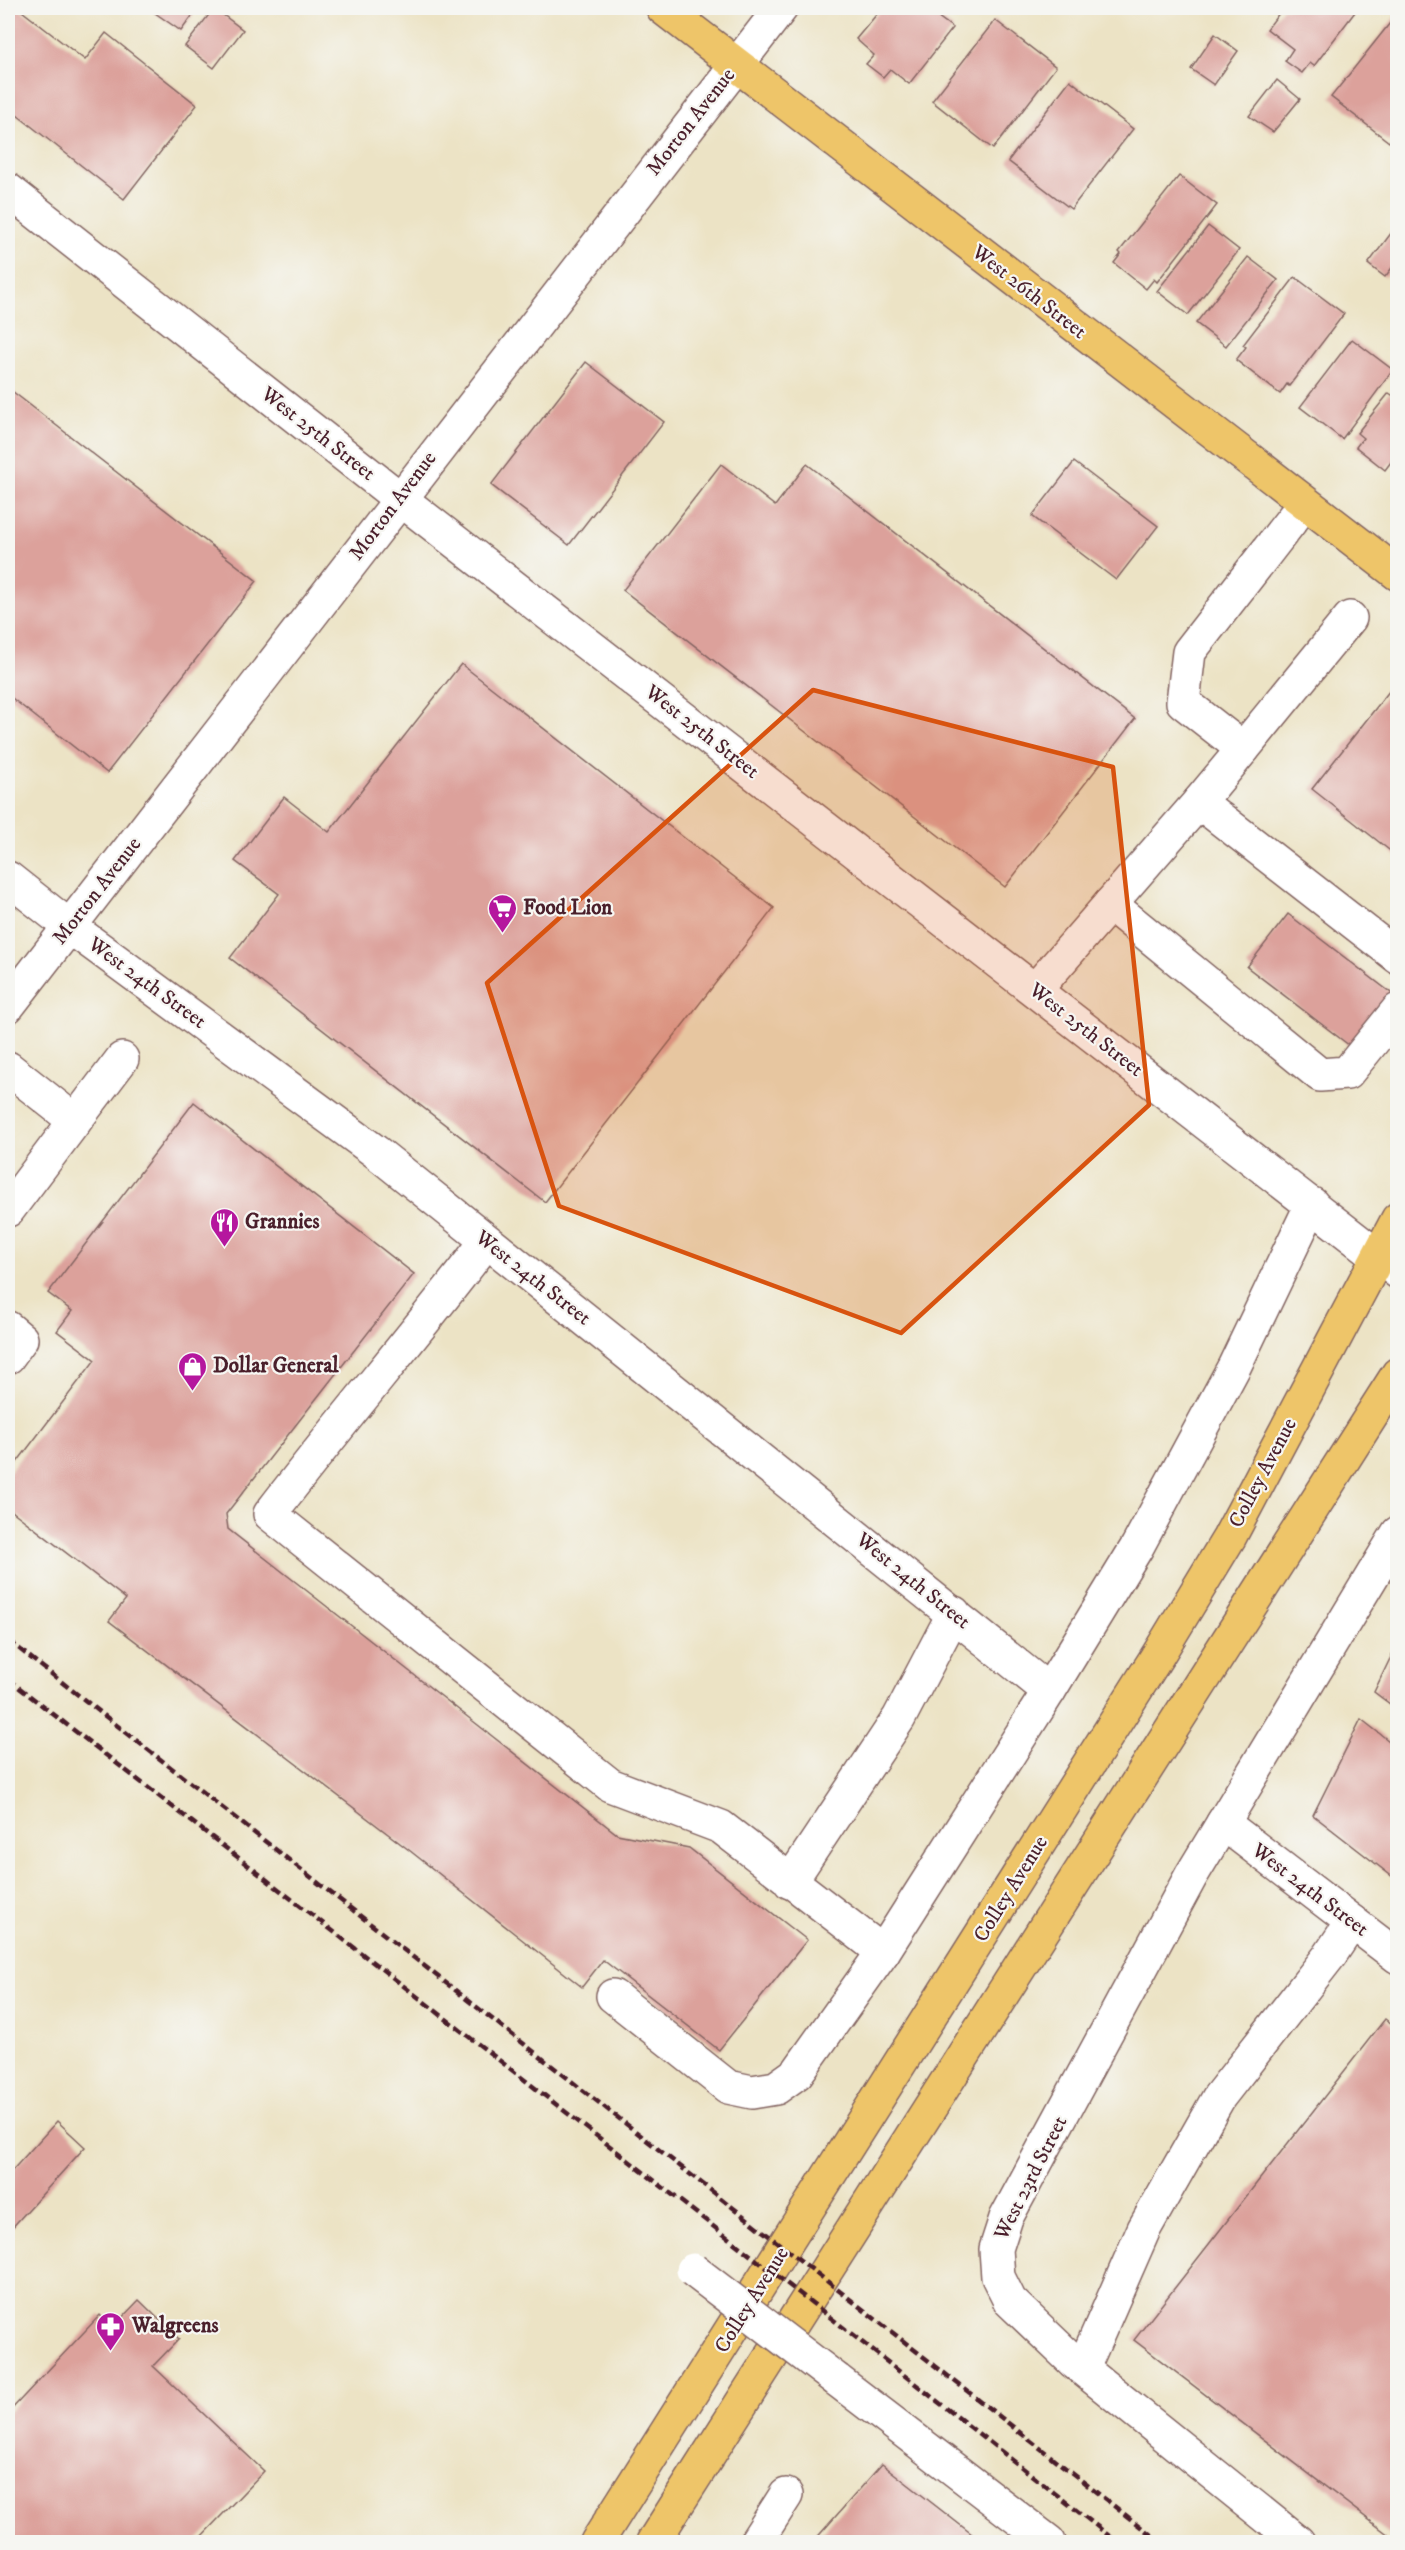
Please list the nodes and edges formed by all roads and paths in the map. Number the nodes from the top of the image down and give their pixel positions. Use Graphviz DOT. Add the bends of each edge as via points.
graph roads {
  1 [pos="663,8"];
  2 [pos="781,8"];
  3 [pos="735,64"];
  4 [pos="8,190"];
  5 [pos="399,498"];
  6 [pos="1304,504"];
  7 [pos="1398,574"];
  8 [pos="1350,618"];
  9 [pos="1243,749"];
  10 [pos="1199,802"];
  11 [pos="8,878"];
  12 [pos="1110,904"];
  13 [pos="70,927"];
  14 [pos="1398,957"];
  15 [pos="1035,990"];
  16 [pos="8,1006"];
  17 [pos="1398,1010"];
  18 [pos="122,1059"];
  19 [pos="8,1068"];
  20 [pos="75,1121"];
  21 [pos="1312,1204"];
  22 [pos="8,1210"];
  23 [pos="1398,1219"];
  24 [pos="486,1242"];
  25 [pos="1388,1264"];
  26 [pos="8,1328"];
  27 [pos="8,1357"];
  28 [pos="1398,1374"];
  29 [pos="1398,1533"];
  30 [pos="954,1613"];
  31 [pos="1049,1691"];
  32 [pos="1223,1823"];
  33 [pos="790,1882"];
  34 [pos="1352,1922"];
  35 [pos="883,1952"];
  36 [pos="1398,1957"];
  37 [pos="613,1996"];
  38 [pos="693,2270"];
  39 [pos="1083,2368"];
  40 [pos="786,2495"];
  41 [pos="597,2542"];
  42 [pos="652,2542"];
  43 [pos="756,2542"];
  44 [pos="1049,2542"];
  45 [pos="1298,2542"];
  1 -- 3 [label="main road, West 26th Street"];
  2 -- 3 [label="street, Morton Avenue"];
  3 -- 5 [label="street, Morton Avenue"];
  3 -- 6 [label="main road, West 26th Street"];
  4 -- 5 [label="street, West 25th Street"];
  5 -- 13 [label="street, Morton Avenue"];
  5 -- 15 [label="street, West 25th Street"];
  6 -- 7 [label="main road, West 26th Street"];
  6 -- 9 [label="street" via="1189,652 1183,702"];
  8 -- 9 [label="street"];
  9 -- 10 [label="street"];
  10 -- 12 [label="street"];
  10 -- 14 [label="street"];
  11 -- 13 [label="street, West 24th Street"];
  12 -- 15 [label="street"];
  12 -- 17 [label="street" via="1320,1075 1347,1073"];
  13 -- 16 [label="street, Morton Avenue"];
  13 -- 24 [label="street, West 24th Street" via="376,1152"];
  15 -- 21 [label="street, West 25th Street"];
  18 -- 20 [label="street"];
  19 -- 20 [label="street"];
  20 -- 22 [label="street"];
  21 -- 25 [label="street, West 25th Street"];
  21 -- 31 [label="street" via="1234,1367 1137,1547"];
  23 -- 25 [label="main road, Colley Avenue"];
  24 -- 30 [label="street, West 24th Street"];
  24 -- 33 [label="street" via="270,1514 610,1785 721,1827"];
  25 -- 41 [label="main road, Colley Avenue" via="1158,1655"];
  26 -- 27 [label="street" via="21,1339"];
  28 -- 42 [label="main road"];
  29 -- 32 [label="street, West 23rd Street"];
  30 -- 31 [label="street, West 24th Street"];
  30 -- 33 [label="street" via="899,1718"];
  31 -- 35 [label="street"];
  32 -- 34 [label="street, West 24th Street"];
  32 -- 39 [label="street, West 23rd Street" via="1012,2207 996,2249 998,2277 1010,2301"];
  33 -- 35 [label="street"];
  34 -- 36 [label="street, West 24th Street"];
  34 -- 39 [label="street" via="1219,2097 1144,2229"];
  35 -- 37 [label="street" via="796,2073 776,2088 752,2092 728,2087"];
  38 -- 44 [label="street, bridge"];
  39 -- 45 [label="street, West 23rd Street"];
  40 -- 43 [label="street"];
}
